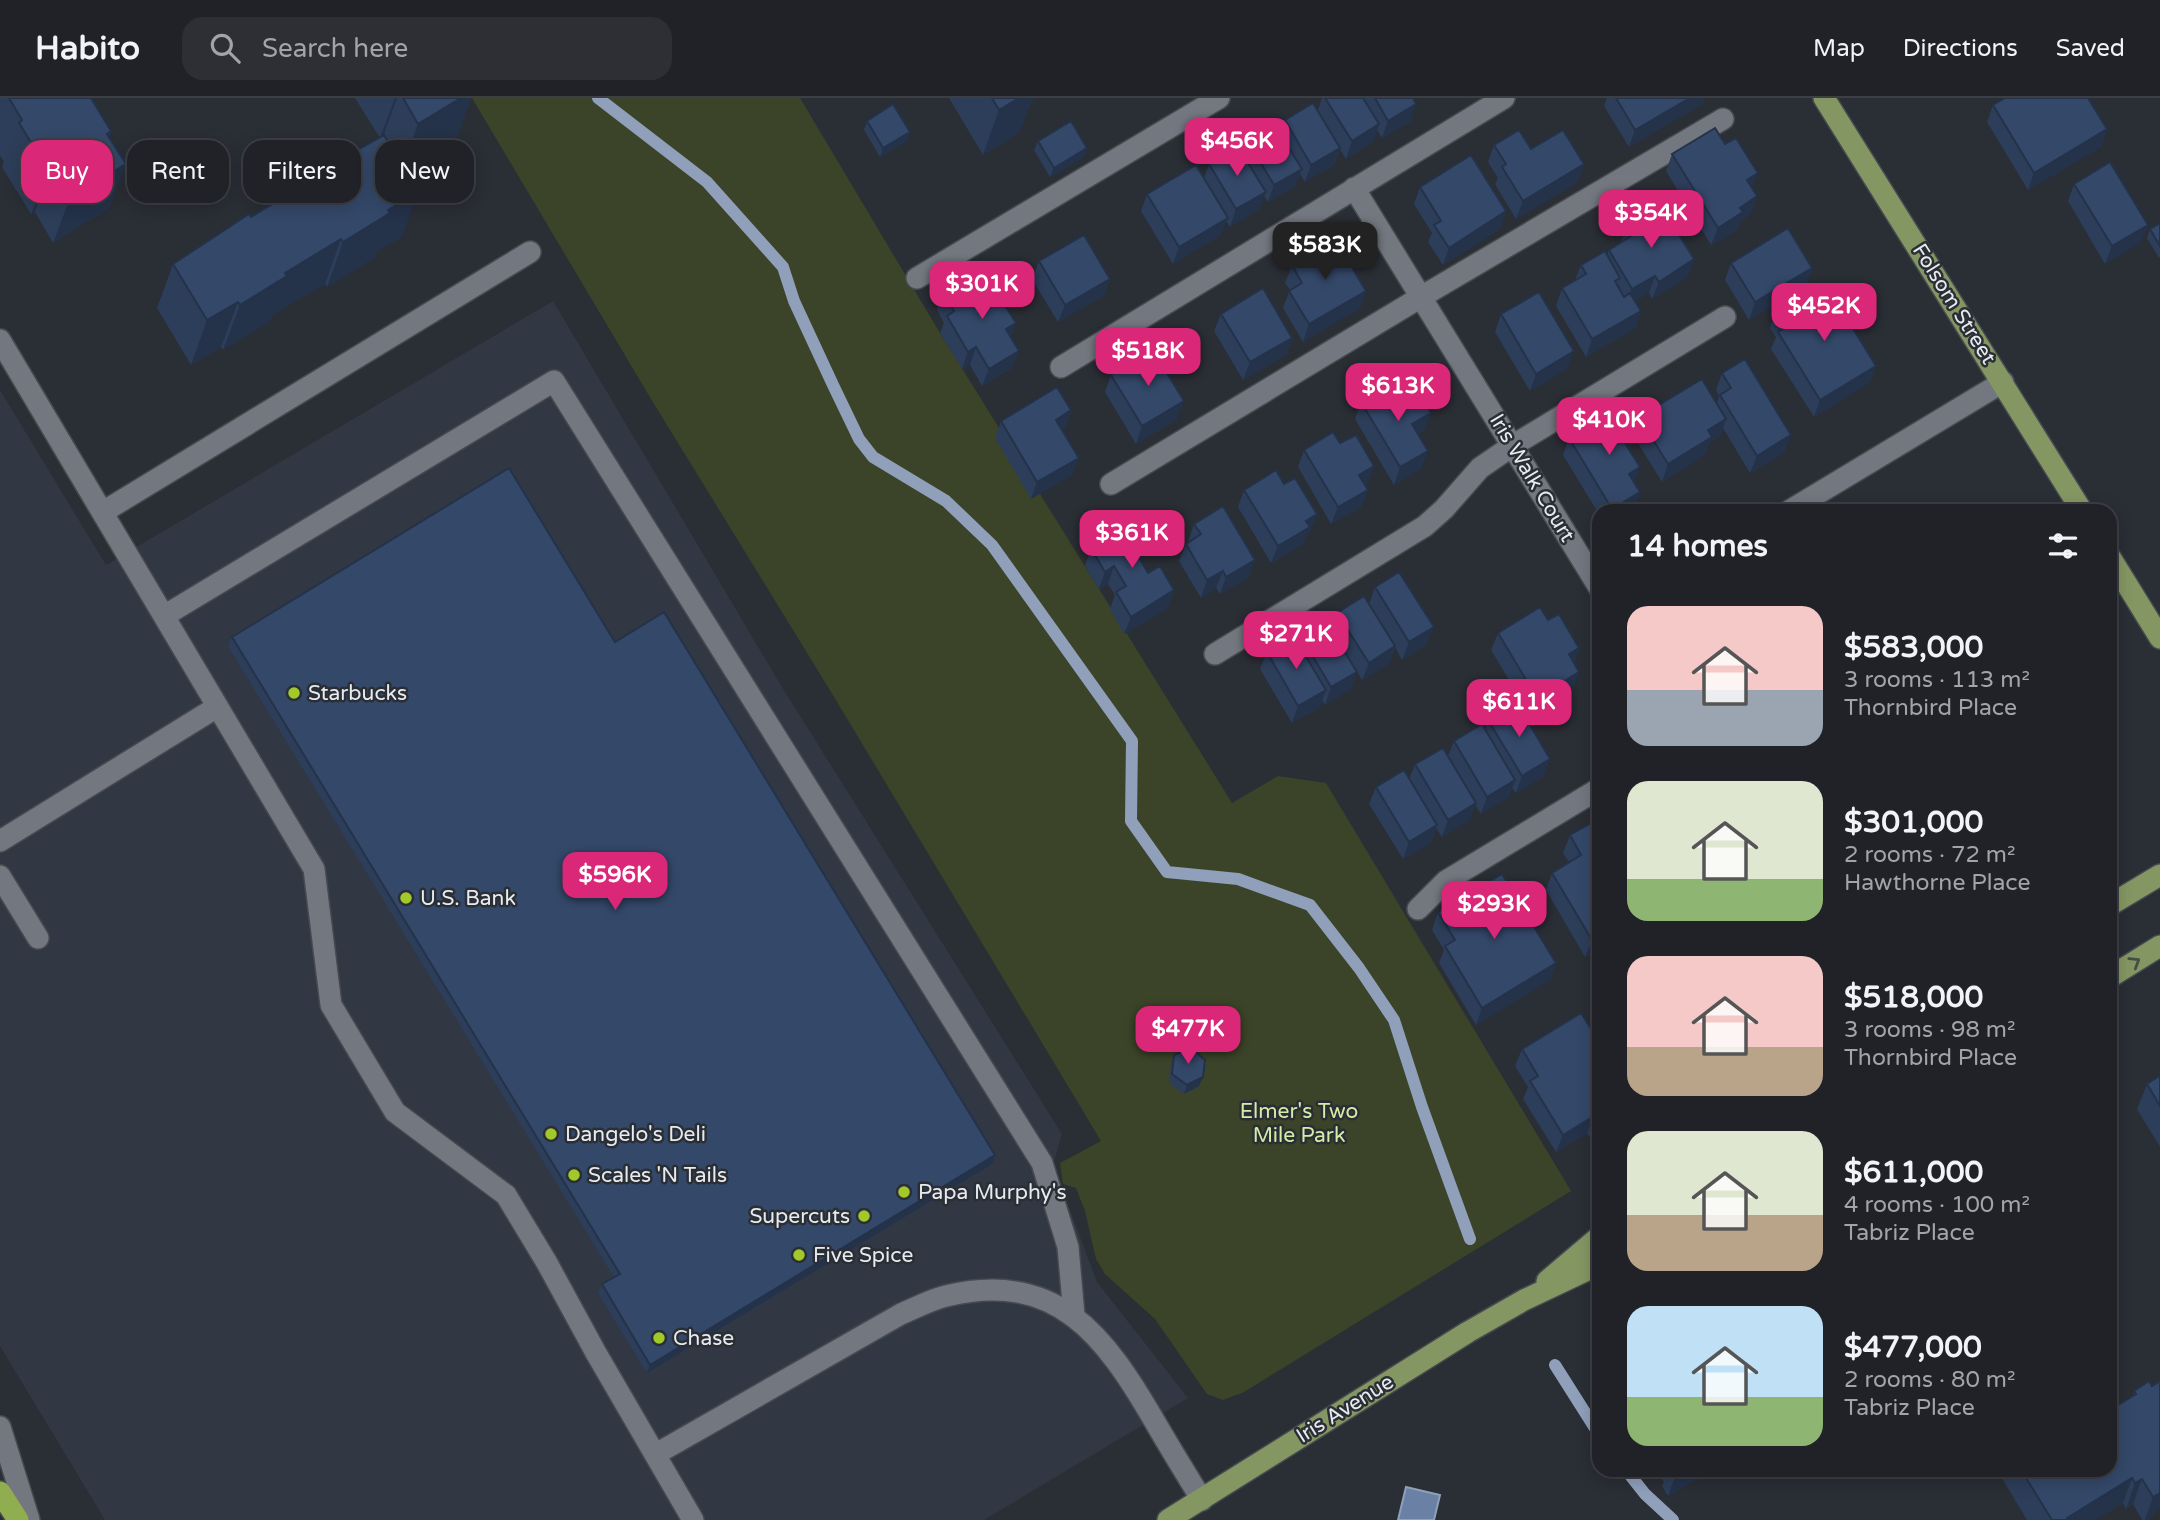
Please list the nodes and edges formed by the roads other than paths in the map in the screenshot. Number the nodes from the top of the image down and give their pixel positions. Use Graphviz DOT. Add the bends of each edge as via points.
graph roads {
  1 [pos="1219,98"];
  2 [pos="1504,98"];
  3 [pos="1824,98"];
  4 [pos="1723,119"];
  5 [pos="1354,188"];
  6 [pos="530,252"];
  7 [pos="917,278"];
  8 [pos="1421,297"];
  9 [pos="1725,317"];
  10 [pos="0,340"];
  11 [pos="1061,367"];
  12 [pos="2003,382"];
  13 [pos="1512,446"];
  14 [pos="1111,485"];
  15 [pos="1801,504"];
  16 [pos="2078,504"];
  17 [pos="103,512"];
  18 [pos="2117,568"];
  19 [pos="1592,576"];
  20 [pos="164,616"];
  21 [pos="2160,638"];
  22 [pos="1215,654"];
  23 [pos="218,708"];
  24 [pos="1592,793"];
  25 [pos="0,841"];
  26 [pos="2160,875"];
  27 [pos="0,876"];
  28 [pos="2117,901"];
  29 [pos="1418,909"];
  30 [pos="38,938"];
  31 [pos="2160,946"];
  32 [pos="2117,973"];
  33 [pos="1592,1243"];
  34 [pos="1592,1268"];
  35 [pos="1524,1300"];
  36 [pos="1073,1315"];
  37 [pos="0,1427"];
  38 [pos="656,1454"];
  39 [pos="0,1492"];
  40 [pos="1202,1500"];
  41 [pos="18,1520"];
  42 [pos="29,1520"];
  43 [pos="693,1520"];
  44 [pos="1168,1520"];
  1 -- 7 [label="street"];
  2 -- 5 [label="street"];
  3 -- 12 [label="main road, Folsom Street"];
  4 -- 8 [label="street"];
  5 -- 8 [label="street, Iris Walk Court"];
  5 -- 11 [label="street"];
  6 -- 17 [label="street"];
  8 -- 13 [label="street, Iris Walk Court"];
  8 -- 14 [label="street"];
  9 -- 13 [label="street"];
  10 -- 17 [label="street"];
  12 -- 15 [label="street"];
  12 -- 16 [label="main road, Folsom Street"];
  13 -- 19 [label="street, Iris Walk Court"];
  13 -- 22 [label="street" via="1480,468 1425,526"];
  17 -- 20 [label="street"];
  18 -- 21 [label="main road"];
  20 -- 23 [label="street"];
  20 -- 36 [label="street" via="554,381 1042,1163 1068,1247"];
  23 -- 25 [label="street"];
  23 -- 38 [label="street" via="314,869 331,1005 396,1112 506,1195"];
  24 -- 29 [label="street" via="1446,881"];
  26 -- 28 [label="main road"];
  27 -- 30 [label="street"];
  32 -- 31 [label="main road, one-way"];
  33 -- 35 [label="main road, Iris Avenue"];
  34 -- 35 [label="main road, Iris Avenue"];
  35 -- 40 [label="main road, Iris Avenue"];
  36 -- 38 [label="street" via="1046,1300 1018,1293 944,1296 901,1314"];
  36 -- 40 [label="street" via="1117,1360"];
  37 -- 42 [label="street"];
  38 -- 43 [label="street"];
  39 -- 41 [label="highway"];
  40 -- 44 [label="main road, Iris Avenue"];
}
